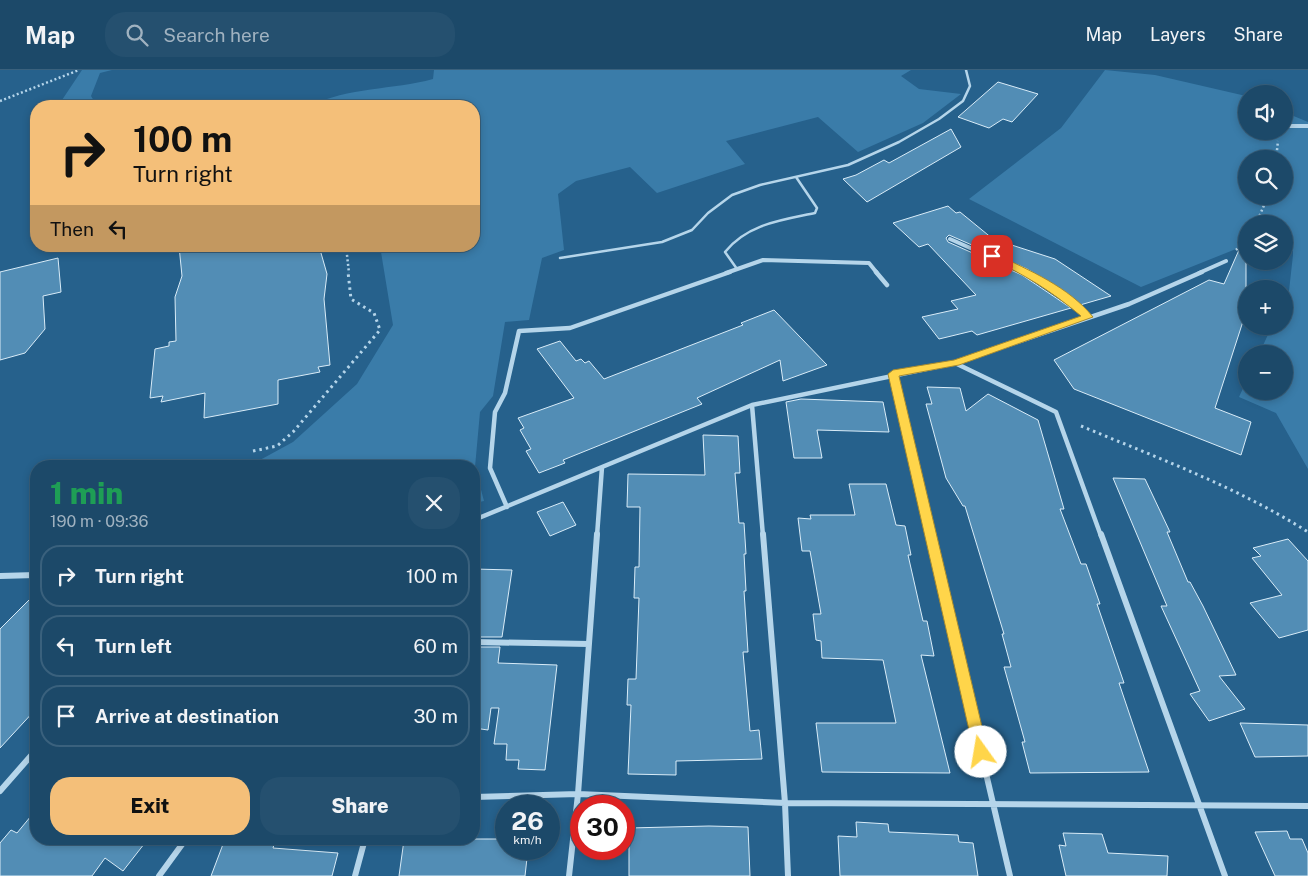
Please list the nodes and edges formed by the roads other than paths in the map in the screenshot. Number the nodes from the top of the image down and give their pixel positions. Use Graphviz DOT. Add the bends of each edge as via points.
graph roads {
  1 [pos="966,70"];
  2 [pos="1293,126"];
  3 [pos="1308,126"];
  4 [pos="796,176"];
  5 [pos="950,239"];
  6 [pos="560,258"];
  7 [pos="1226,261"];
  8 [pos="737,269"];
  9 [pos="887,285"];
  10 [pos="1088,317"];
  11 [pos="955,363"];
  12 [pos="893,374"];
  13 [pos="752,405"];
  14 [pos="602,467"];
  15 [pos="507,507"];
  16 [pos="480,518"];
  17 [pos="30,575"];
  18 [pos="0,576"];
  19 [pos="480,642"];
  20 [pos="589,644"];
  21 [pos="30,757"];
  22 [pos="0,791"];
  23 [pos="578,794"];
  24 [pos="480,797"];
  25 [pos="785,803"];
  26 [pos="993,803"];
  27 [pos="1198,804"];
  28 [pos="1308,806"];
  29 [pos="182,845"];
  30 [pos="363,845"];
  31 [pos="159,876"];
  32 [pos="355,876"];
  33 [pos="569,876"];
  34 [pos="788,876"];
  35 [pos="1010,876"];
  36 [pos="1225,876"];
  1 -- 4 [label="lane" via="970,86 963,100 939,119 899,142 848,164"];
  2 -- 3 [label="street"];
  4 -- 6 [label="lane" via="732,195 692,230 662,242"];
  4 -- 8 [label="lane" via="817,208 815,213 748,230 730,243 725,252"];
  5 -- 10 [label="street" via="1032,274"];
  7 -- 10 [label="street" via="1129,304"];
  8 -- 9 [label="street" via="763,260 869,263"];
  8 -- 15 [label="street" via="570,328 519,331 505,393 494,412 490,468"];
  10 -- 11 [label="street"];
  11 -- 12 [label="street"];
  11 -- 27 [label="street" via="1056,412"];
  12 -- 13 [label="street"];
  12 -- 26 [label="street"];
  13 -- 14 [label="street"];
  13 -- 25 [label="street"];
  14 -- 15 [label="street"];
  14 -- 20 [label="street"];
  15 -- 16 [label="street"];
  17 -- 18 [label="street"];
  19 -- 20 [label="street"];
  20 -- 23 [label="street"];
  21 -- 22 [label="street"];
  23 -- 24 [label="street"];
  23 -- 25 [label="street"];
  23 -- 33 [label="street"];
  25 -- 26 [label="street"];
  25 -- 34 [label="street"];
  26 -- 27 [label="street"];
  26 -- 35 [label="street"];
  27 -- 28 [label="street"];
  27 -- 36 [label="street"];
  29 -- 31 [label="street"];
  30 -- 32 [label="street"];
}
